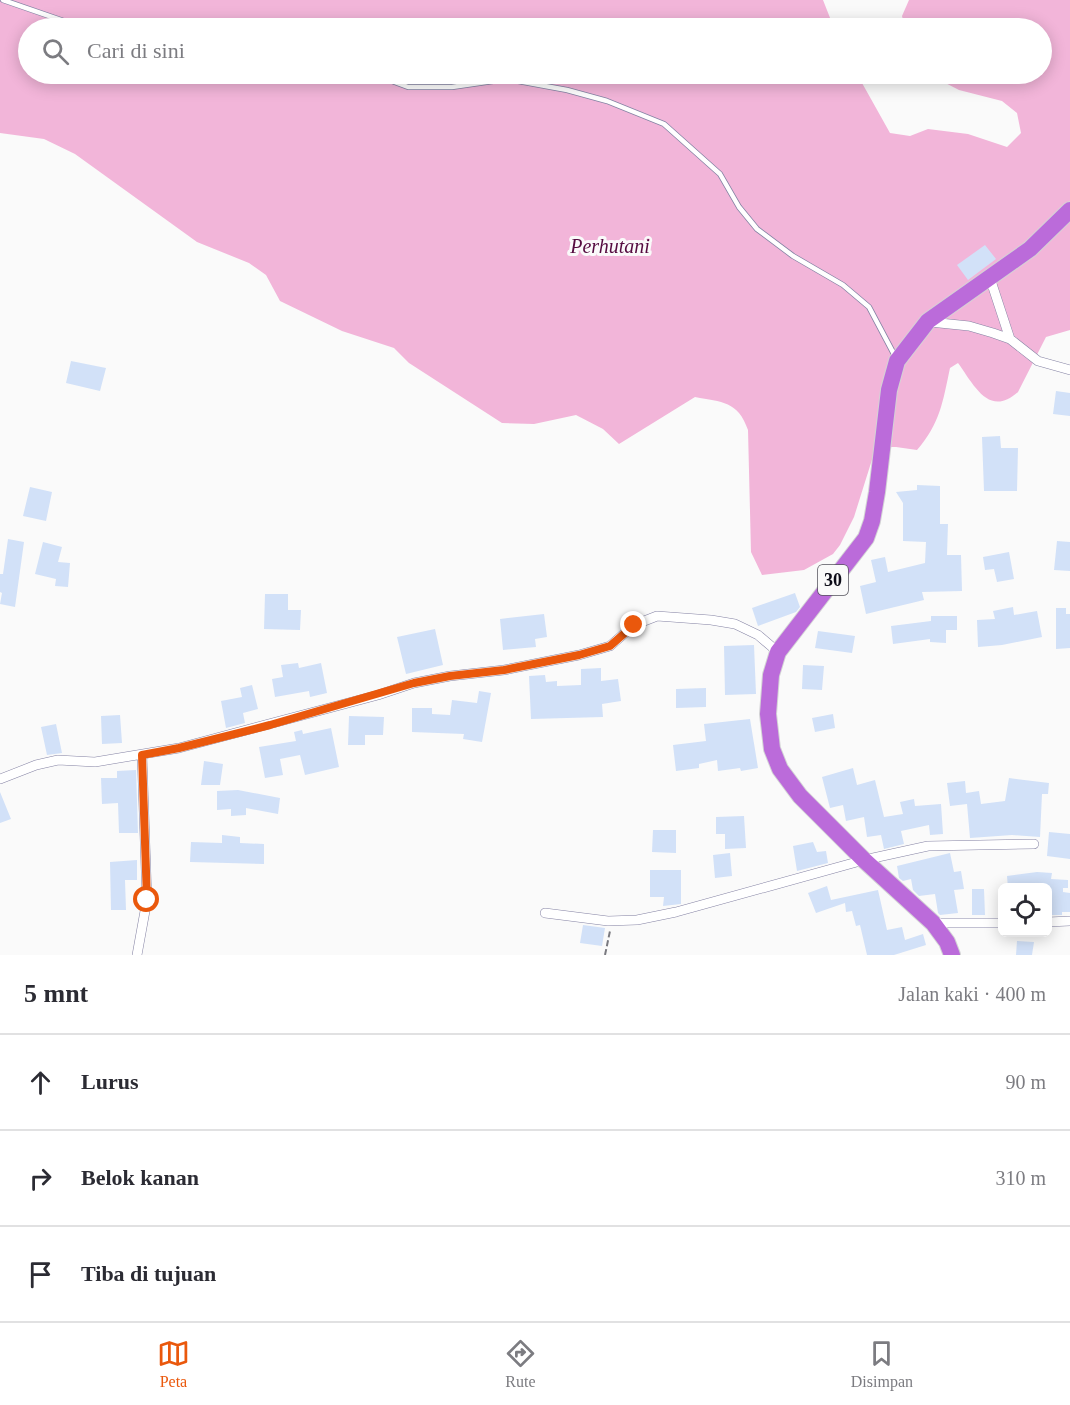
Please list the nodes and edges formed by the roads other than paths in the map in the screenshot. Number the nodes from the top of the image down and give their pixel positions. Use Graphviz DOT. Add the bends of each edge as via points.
graph roads {
  1 [pos="3,0"];
  2 [pos="55,18"];
  3 [pos="400,84"];
  4 [pos="473,84"];
  5 [pos="534,84"];
  6 [pos="1070,210"];
  7 [pos="990,278"];
  8 [pos="928,321"];
  9 [pos="1010,339"];
  10 [pos="897,361"];
  11 [pos="1070,370"];
  12 [pos="778,652"];
  13 [pos="142,755"];
  14 [pos="0,779"];
  15 [pos="1034,844"];
  16 [pos="864,860"];
  17 [pos="545,913"];
  18 [pos="1070,921"];
  19 [pos="1052,922"];
  20 [pos="933,923"];
  21 [pos="998,923"];
  22 [pos="137,955"];
  23 [pos="952,955"];
  1 -- 2 [label="lane"];
  3 -- 4 [label="lane"];
  5 -- 10 [label="lane" via="608,101 664,124 720,174 757,229 843,285 869,307"];
  6 -- 7 [label="highway, 30" via="1030,249"];
  7 -- 8 [label="highway, 30"];
  7 -- 9 [label="street"];
  8 -- 9 [label="street" via="969,326"];
  8 -- 10 [label="highway, 30"];
  9 -- 11 [label="street" via="1038,361"];
  10 -- 12 [label="highway, 30" via="866,538"];
  12 -- 13 [label="street" via="758,635 735,624 657,616 634,625 610,646 579,655 414,683 270,725"];
  12 -- 16 [label="highway, 30" via="771,675 768,714 772,748 780,769 800,796"];
  13 -- 14 [label="street" via="95,762 58,760"];
  13 -- 22 [label="street" via="147,900"];
  15 -- 16 [label="street" via="928,846"];
  16 -- 17 [label="street" via="637,920"];
  16 -- 20 [label="highway, 30"];
  18 -- 19 [label="street"];
  20 -- 21 [label="street"];
  20 -- 23 [label="highway, 30"];
}
